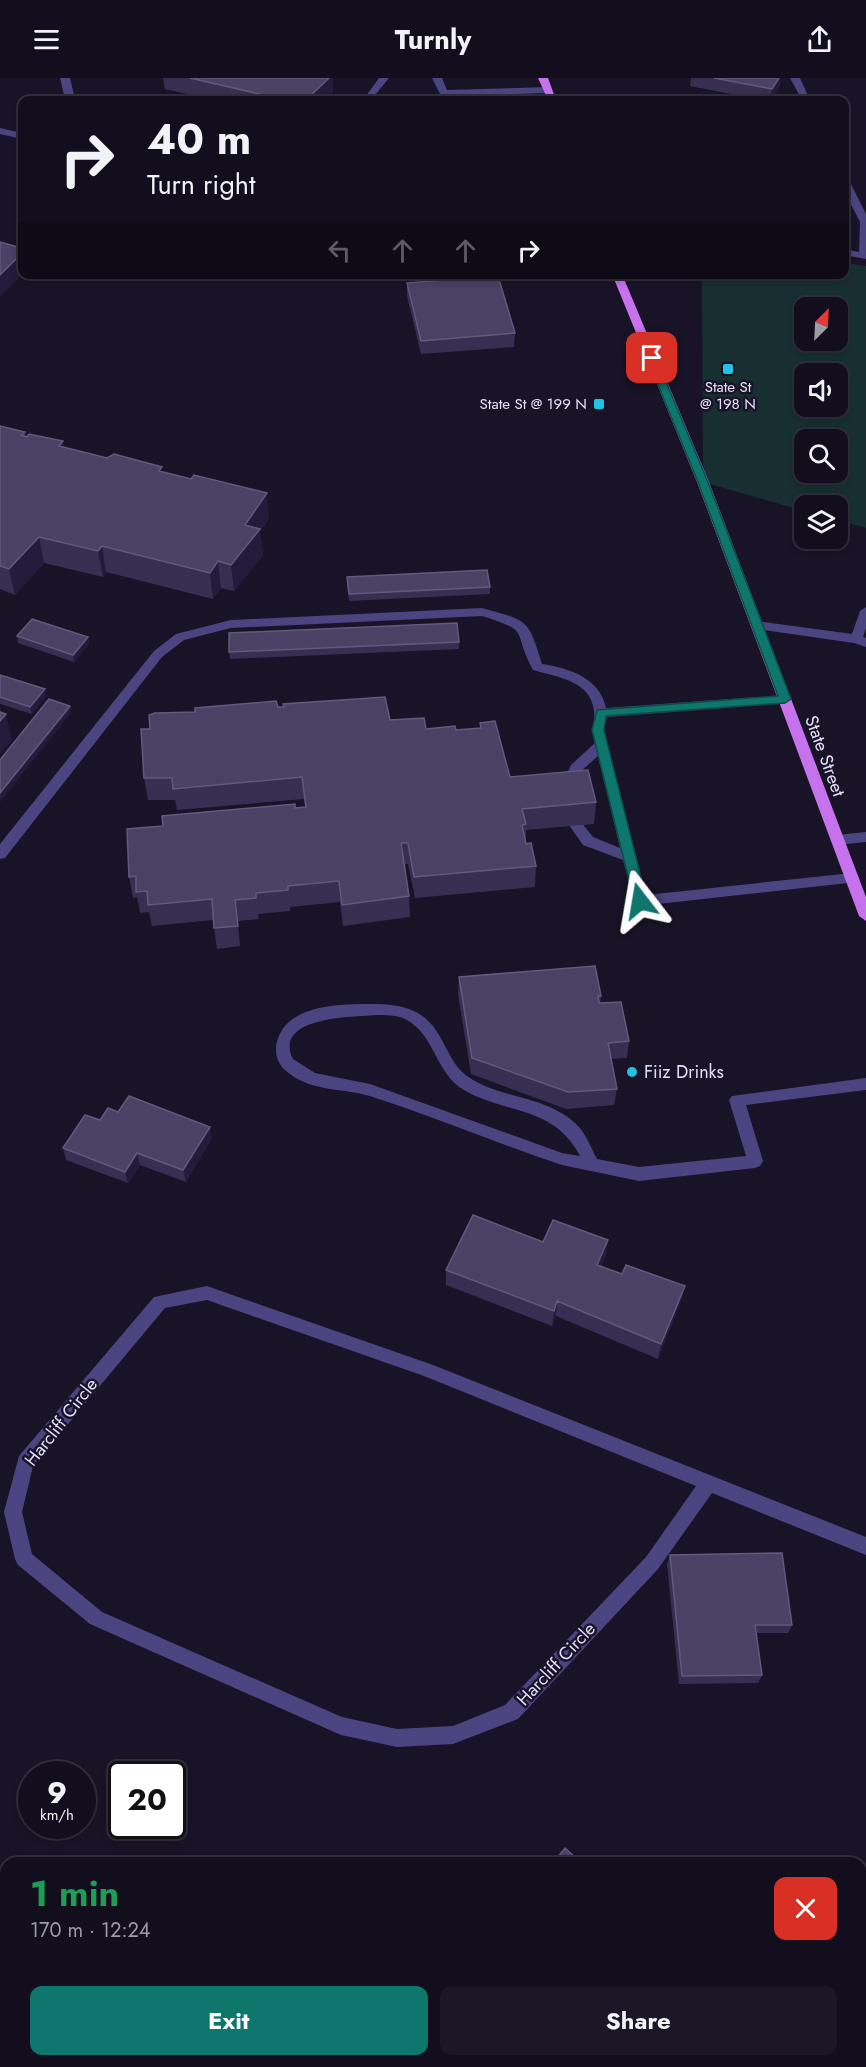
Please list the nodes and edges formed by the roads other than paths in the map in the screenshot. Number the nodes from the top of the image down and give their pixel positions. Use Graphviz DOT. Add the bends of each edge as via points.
graph roads {
  1 [pos="65,78"];
  2 [pos="384,78"];
  3 [pos="437,78"];
  4 [pos="543,78"];
  5 [pos="795,78"];
  6 [pos="548,90"];
  7 [pos="68,96"];
  8 [pos="370,96"];
  9 [pos="445,96"];
  10 [pos="460,96"];
  11 [pos="550,96"];
  12 [pos="804,96"];
  13 [pos="0,131"];
  14 [pos="18,135"];
  15 [pos="849,190"];
  16 [pos="849,215"];
  17 [pos="863,217"];
  18 [pos="849,253"];
  19 [pos="865,256"];
  20 [pos="619,279"];
  21 [pos="866,611"];
  22 [pos="757,625"];
  23 [pos="861,640"];
  24 [pos="785,699"];
  25 [pos="601,713"];
  26 [pos="601,745"];
  27 [pos="566,794"];
  28 [pos="576,825"];
  29 [pos="866,837"];
  30 [pos="837,840"];
  31 [pos="0,854"];
  32 [pos="629,857"];
  33 [pos="852,878"];
  34 [pos="866,916"];
  35 [pos="866,1084"];
  36 [pos="593,1166"];
  37 [pos="710,1483"];
  38 [pos="866,1546"];
  1 -- 7 [label="street"];
  2 -- 8 [label="street"];
  3 -- 9 [label="street"];
  4 -- 6 [label="main road"];
  5 -- 12 [label="street"];
  6 -- 10 [label="street"];
  6 -- 11 [label="main road"];
  13 -- 14 [label="street"];
  15 -- 17 [label="street"];
  16 -- 17 [label="street"];
  17 -- 19 [label="street"];
  18 -- 19 [label="street"];
  20 -- 22 [label="main road, State Street"];
  21 -- 23 [label="street"];
  22 -- 23 [label="street"];
  22 -- 24 [label="main road, State Street"];
  24 -- 25 [label="street"];
  24 -- 30 [label="main road, State Street"];
  25 -- 26 [label="street"];
  25 -- 31 [label="street" via="598,696 588,685 537,667 526,632 501,616 460,612 264,621 203,630 180,637 158,654"];
  26 -- 27 [label="street" via="571,774"];
  26 -- 32 [label="street"];
  28 -- 32 [label="street" via="588,841"];
  29 -- 30 [label="street"];
  30 -- 33 [label="main road, State Street"];
  32 -- 33 [label="street" via="640,901"];
  33 -- 34 [label="main road, State Street"];
  35 -- 36 [label="street" via="737,1100 755,1161 639,1174"];
  36 -- 36 [label="street" via="562,1159 367,1089 313,1080 288,1064 282,1049 287,1033 300,1021 320,1015 383,1010 409,1014 434,1036 458,1078 470,1086 547,1113 570,1128"];
  37 -- 37 [label="street, Harcliff Circle" via="428,1370 207,1293 160,1302 25,1462 13,1512 24,1559 96,1618 341,1726 397,1738 453,1735 512,1712 652,1563"];
  37 -- 38 [label="street, Harcliff Circle"];
}
